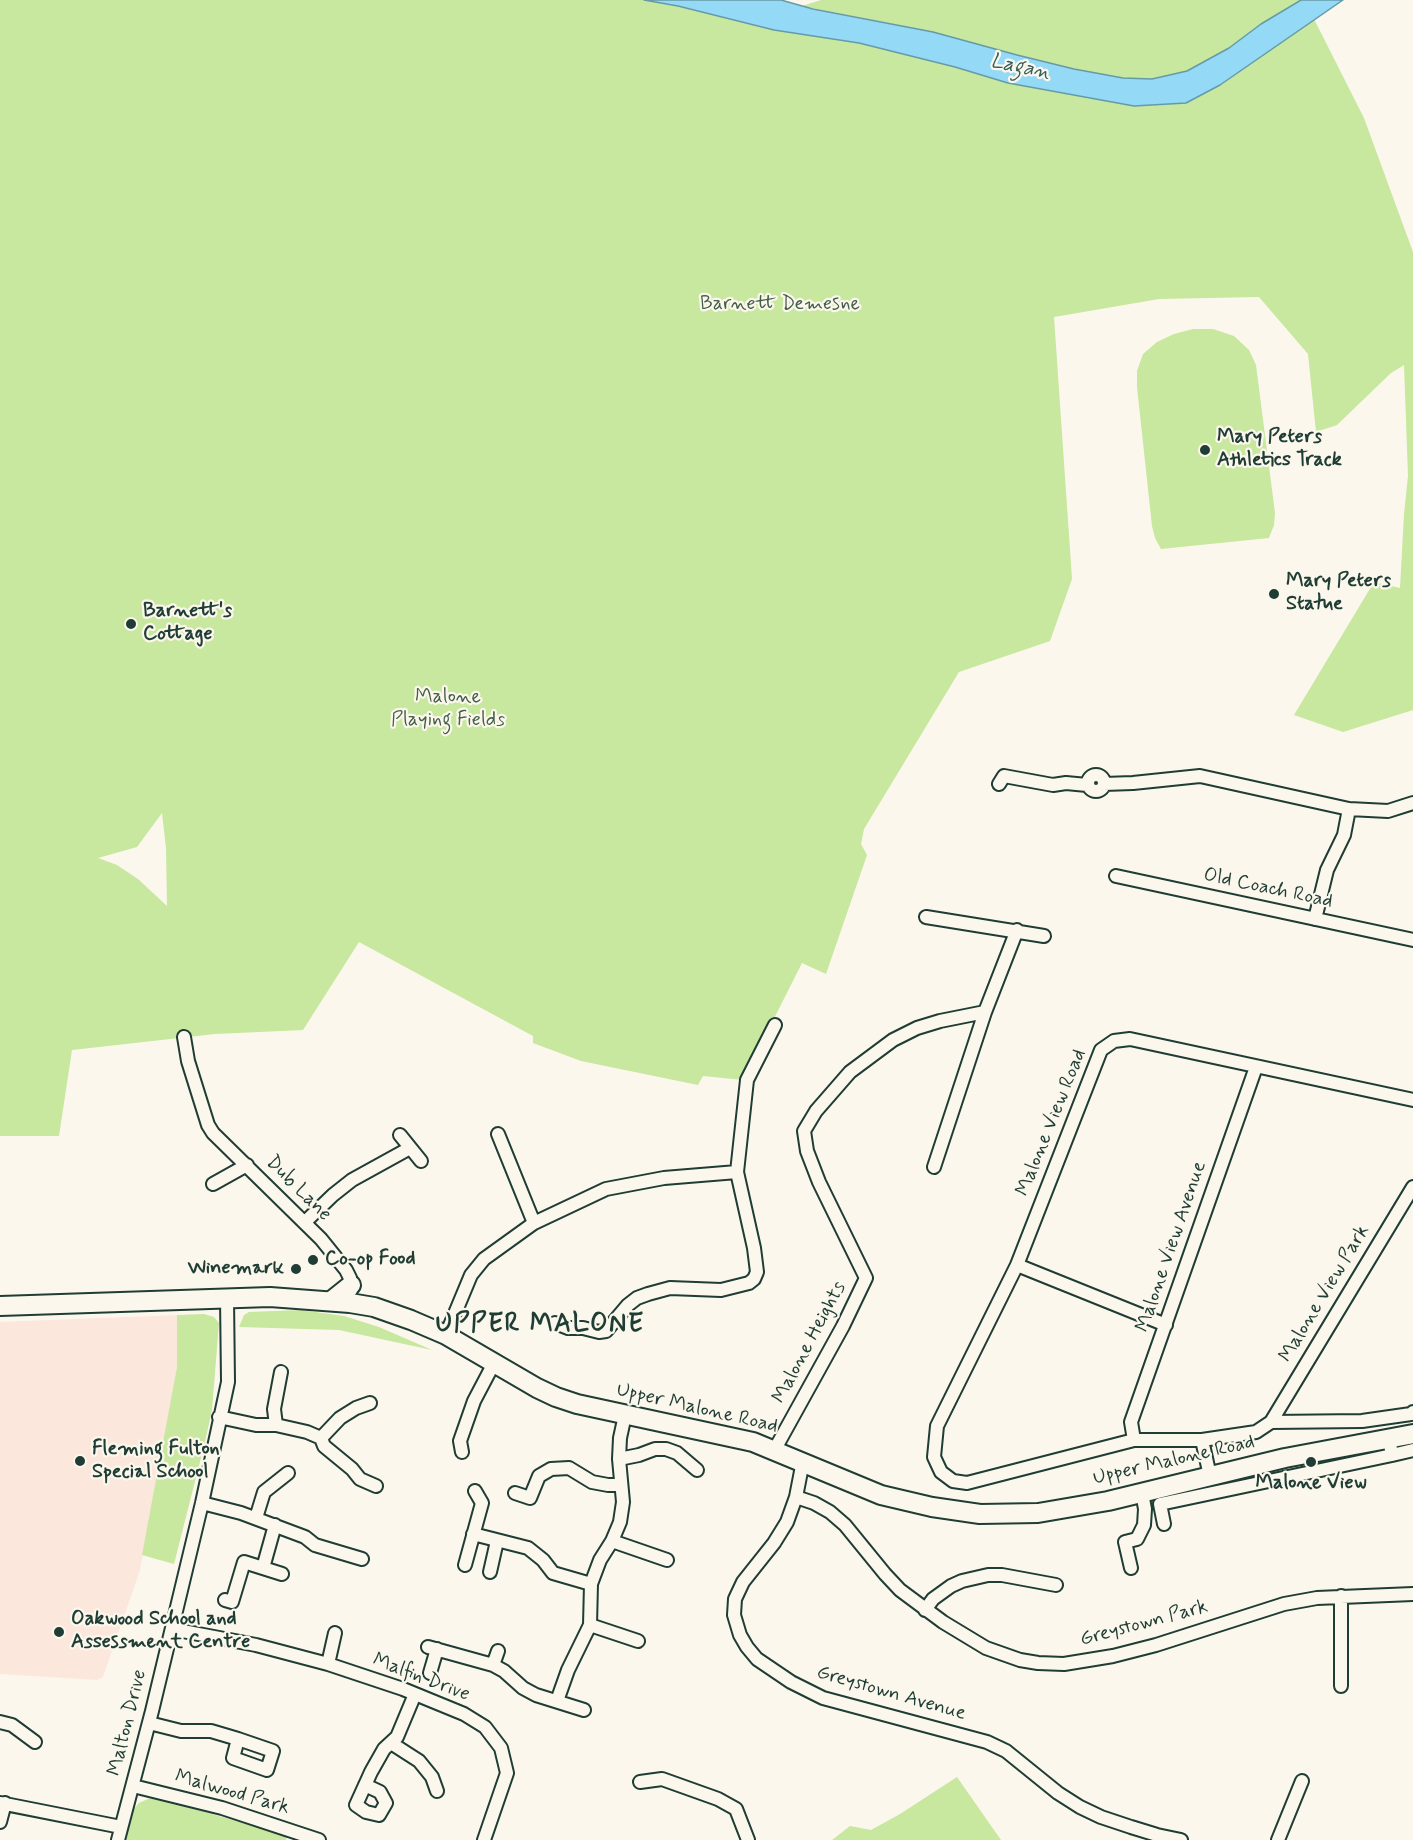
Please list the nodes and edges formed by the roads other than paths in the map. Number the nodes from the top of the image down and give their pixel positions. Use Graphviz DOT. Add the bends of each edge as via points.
graph roads {
  1 [pos="999,784"];
  2 [pos="1413,803"];
  3 [pos="1349,809"];
  4 [pos="1116,876"];
  5 [pos="926,917"];
  6 [pos="1315,919"];
  7 [pos="1017,930"];
  8 [pos="1044,936"];
  9 [pos="1413,940"];
  10 [pos="986,1012"];
  11 [pos="775,1025"];
  12 [pos="184,1038"];
  13 [pos="1256,1066"];
  14 [pos="1413,1100"];
  15 [pos="498,1134"];
  16 [pos="400,1135"];
  17 [pos="410,1148"];
  18 [pos="420,1161"];
  19 [pos="247,1165"];
  20 [pos="934,1167"];
  21 [pos="738,1172"];
  22 [pos="213,1184"];
  23 [pos="1413,1187"];
  24 [pos="305,1222"];
  25 [pos="534,1222"];
  26 [pos="1017,1265"];
  27 [pos="351,1294"];
  28 [pos="227,1298"];
  29 [pos="0,1306"];
  30 [pos="555,1323"];
  31 [pos="1166,1325"];
  32 [pos="446,1335"];
  33 [pos="495,1363"];
  34 [pos="281,1372"];
  35 [pos="370,1403"];
  36 [pos="1413,1412"];
  37 [pos="625,1415"];
  38 [pos="219,1417"];
  39 [pos="1270,1422"];
  40 [pos="276,1425"];
  41 [pos="1413,1434"];
  42 [pos="321,1438"];
  43 [pos="1134,1440"];
  44 [pos="1202,1440"];
  45 [pos="1390,1447"];
  46 [pos="775,1449"];
  47 [pos="1413,1450"];
  48 [pos="462,1452"];
  49 [pos="619,1459"];
  50 [pos="803,1461"];
  51 [pos="697,1470"];
  52 [pos="288,1473"];
  53 [pos="1210,1476"];
  54 [pos="621,1485"];
  55 [pos="376,1486"];
  56 [pos="475,1491"];
  57 [pos="515,1493"];
  58 [pos="1142,1493"];
  59 [pos="796,1497"];
  60 [pos="202,1503"];
  61 [pos="256,1518"];
  62 [pos="1164,1524"];
  63 [pos="275,1526"];
  64 [pos="473,1534"];
  65 [pos="497,1541"];
  66 [pos="612,1541"];
  67 [pos="362,1559"];
  68 [pos="660,1561"];
  69 [pos="465,1565"];
  70 [pos="263,1568"];
  71 [pos="1131,1568"];
  72 [pos="491,1572"];
  73 [pos="282,1574"];
  74 [pos="591,1584"];
  75 [pos="1056,1585"];
  76 [pos="1413,1594"];
  77 [pos="1341,1596"];
  78 [pos="225,1600"];
  79 [pos="925,1610"];
  80 [pos="590,1625"];
  81 [pos="172,1629"];
  82 [pos="335,1633"];
  83 [pos="633,1643"];
  84 [pos="498,1651"];
  85 [pos="328,1664"];
  86 [pos="493,1665"];
  87 [pos="430,1673"];
  88 [pos="1341,1686"];
  89 [pos="415,1694"];
  90 [pos="556,1701"];
  91 [pos="584,1710"];
  92 [pos="0,1722"];
  93 [pos="149,1723"];
  94 [pos="238,1739"];
  95 [pos="35,1742"];
  96 [pos="391,1743"];
  97 [pos="640,1782"];
  98 [pos="1302,1782"];
  99 [pos="365,1785"];
  100 [pos="133,1786"];
  101 [pos="437,1791"];
  102 [pos="2,1803"];
  103 [pos="0,1822"];
  104 [pos="122,1827"];
  105 [pos="118,1840"];
  106 [pos="319,1840"];
  107 [pos="484,1840"];
  108 [pos="748,1840"];
  109 [pos="1181,1840"];
  110 [pos="1278,1840"];
  1 -- 3 [label="street" via="1004,776 1053,785 1087,784 1096,792 1104,784 1200,776"];
  2 -- 3 [label="street" via="1388,811"];
  3 -- 6 [label="street" via="1344,835 1327,870"];
  4 -- 6 [label="street, Old Coach Road"];
  5 -- 7 [label="street"];
  6 -- 9 [label="street, Old Coach Road"];
  7 -- 8 [label="street"];
  7 -- 10 [label="street"];
  10 -- 20 [label="street"];
  10 -- 46 [label="street, Malone Heights" via="940,1021 892,1040 850,1072 804,1131 819,1182 866,1278"];
  11 -- 21 [label="street" via="747,1080"];
  12 -- 19 [label="street, Dub Lane" via="208,1125"];
  13 -- 14 [label="street, Malone View Road"];
  13 -- 26 [label="street, Malone View Road" via="1130,1039 1114,1041 1101,1050"];
  13 -- 31 [label="street, Malone View Avenue"];
  15 -- 25 [label="street"];
  16 -- 17 [label="street"];
  17 -- 18 [label="street"];
  17 -- 24 [label="street" via="352,1180"];
  19 -- 22 [label="street, Dub Lane"];
  19 -- 24 [label="street, Dub Lane"];
  21 -- 25 [label="street" via="664,1178 606,1189"];
  21 -- 30 [label="street" via="758,1272 754,1279 721,1290 670,1288 648,1294 628,1305 606,1331"];
  23 -- 39 [label="street, Malone View Park"];
  24 -- 27 [label="street, Dub Lane" via="346,1270"];
  25 -- 32 [label="street" via="484,1259 471,1275"];
  26 -- 31 [label="street"];
  26 -- 43 [label="street, Malone View Road" via="937,1426 934,1457 941,1472 953,1481 967,1484"];
  27 -- 28 [label="main road, Upper Malone Road" via="331,1301"];
  27 -- 32 [label="main road, Upper Malone Road"];
  28 -- 29 [label="main road, Upper Malone Road"];
  28 -- 38 [label="street, Malton Drive" via="228,1382"];
  31 -- 43 [label="street, Malone View Avenue" via="1131,1422"];
  32 -- 33 [label="main road, Upper Malone Road"];
  33 -- 37 [label="main road, Upper Malone Road" via="556,1397"];
  33 -- 48 [label="street" via="474,1401 460,1441"];
  34 -- 40 [label="street" via="274,1409"];
  35 -- 42 [label="street" via="340,1418"];
  36 -- 39 [label="street" via="1362,1420"];
  37 -- 46 [label="main road, Upper Malone Road"];
  37 -- 49 [label="street"];
  38 -- 40 [label="street"];
  38 -- 60 [label="street, Malton Drive"];
  39 -- 44 [label="street" via="1256,1432"];
  40 -- 42 [label="street"];
  41 -- 45 [label="main road, Upper Malone Road"];
  42 -- 55 [label="street" via="324,1446 360,1479"];
  43 -- 44 [label="street"];
  44 -- 53 [label="street"];
  45 -- 47 [label="street, Upper Malone Road"];
  45 -- 53 [label="main road, Upper Malone Road" via="1285,1458"];
  45 -- 62 [label="street, Upper Malone Road" via="1160,1504"];
  46 -- 50 [label="main road, Upper Malone Road"];
  49 -- 51 [label="street" via="666,1449"];
  49 -- 54 [label="street"];
  50 -- 58 [label="main road, Upper Malone Road" via="881,1495 980,1514 1038,1513"];
  50 -- 59 [label="street, Greystown Avenue"];
  52 -- 61 [label="street" via="264,1492"];
  53 -- 58 [label="main road, Upper Malone Road"];
  54 -- 57 [label="street" via="592,1482 569,1468 551,1469 539,1476 530,1498"];
  54 -- 66 [label="street" via="620,1522"];
  56 -- 64 [label="street" via="482,1503"];
  58 -- 71 [label="street" via="1144,1525 1137,1539 1125,1542"];
  59 -- 79 [label="street, Greystown Park" via="830,1512 845,1525 900,1590"];
  59 -- 109 [label="street, Greystown Avenue" via="787,1522 735,1599 734,1615 740,1635 758,1659 823,1698 987,1742 1006,1751 1080,1807 1131,1827"];
  60 -- 61 [label="street"];
  60 -- 81 [label="street, Malton Drive"];
  61 -- 63 [label="street"];
  63 -- 67 [label="street" via="315,1545"];
  63 -- 70 [label="street"];
  64 -- 65 [label="street"];
  64 -- 69 [label="street"];
  65 -- 72 [label="street"];
  65 -- 74 [label="street" via="528,1548 553,1573"];
  66 -- 68 [label="street"];
  66 -- 74 [label="street"];
  70 -- 73 [label="street"];
  70 -- 78 [label="street" via="244,1562 232,1602"];
  74 -- 80 [label="street"];
  75 -- 79 [label="street" via="988,1575 951,1586"];
  76 -- 77 [label="street, Greystown Park"];
  77 -- 79 [label="street, Greystown Park" via="1284,1604 1156,1645 1064,1664 1038,1663 986,1648"];
  77 -- 88 [label="street"];
  80 -- 83 [label="street"];
  80 -- 90 [label="street"];
  81 -- 85 [label="street, Malfin Drive"];
  81 -- 93 [label="street, Malton Drive"];
  82 -- 85 [label="street"];
  84 -- 86 [label="street"];
  85 -- 89 [label="street, Malfin Drive"];
  86 -- 87 [label="street" via="433,1648"];
  86 -- 90 [label="street" via="523,1688"];
  89 -- 96 [label="street"];
  89 -- 107 [label="street, Malfin Drive" via="485,1727 501,1748 507,1773"];
  90 -- 91 [label="street"];
  92 -- 95 [label="street" via="12,1725"];
  93 -- 94 [label="street" via="181,1731 211,1731"];
  93 -- 100 [label="street, Malton Drive"];
  96 -- 99 [label="street"];
  96 -- 101 [label="street" via="419,1761"];
  97 -- 108 [label="street" via="662,1779 718,1799 736,1809"];
  98 -- 110 [label="street"];
  100 -- 104 [label="street, Malton Drive"];
  100 -- 106 [label="street, Malwood Park" via="222,1808"];
  102 -- 103 [label="street"];
  102 -- 104 [label="street"];
  104 -- 105 [label="street, Malton Drive"];
}
